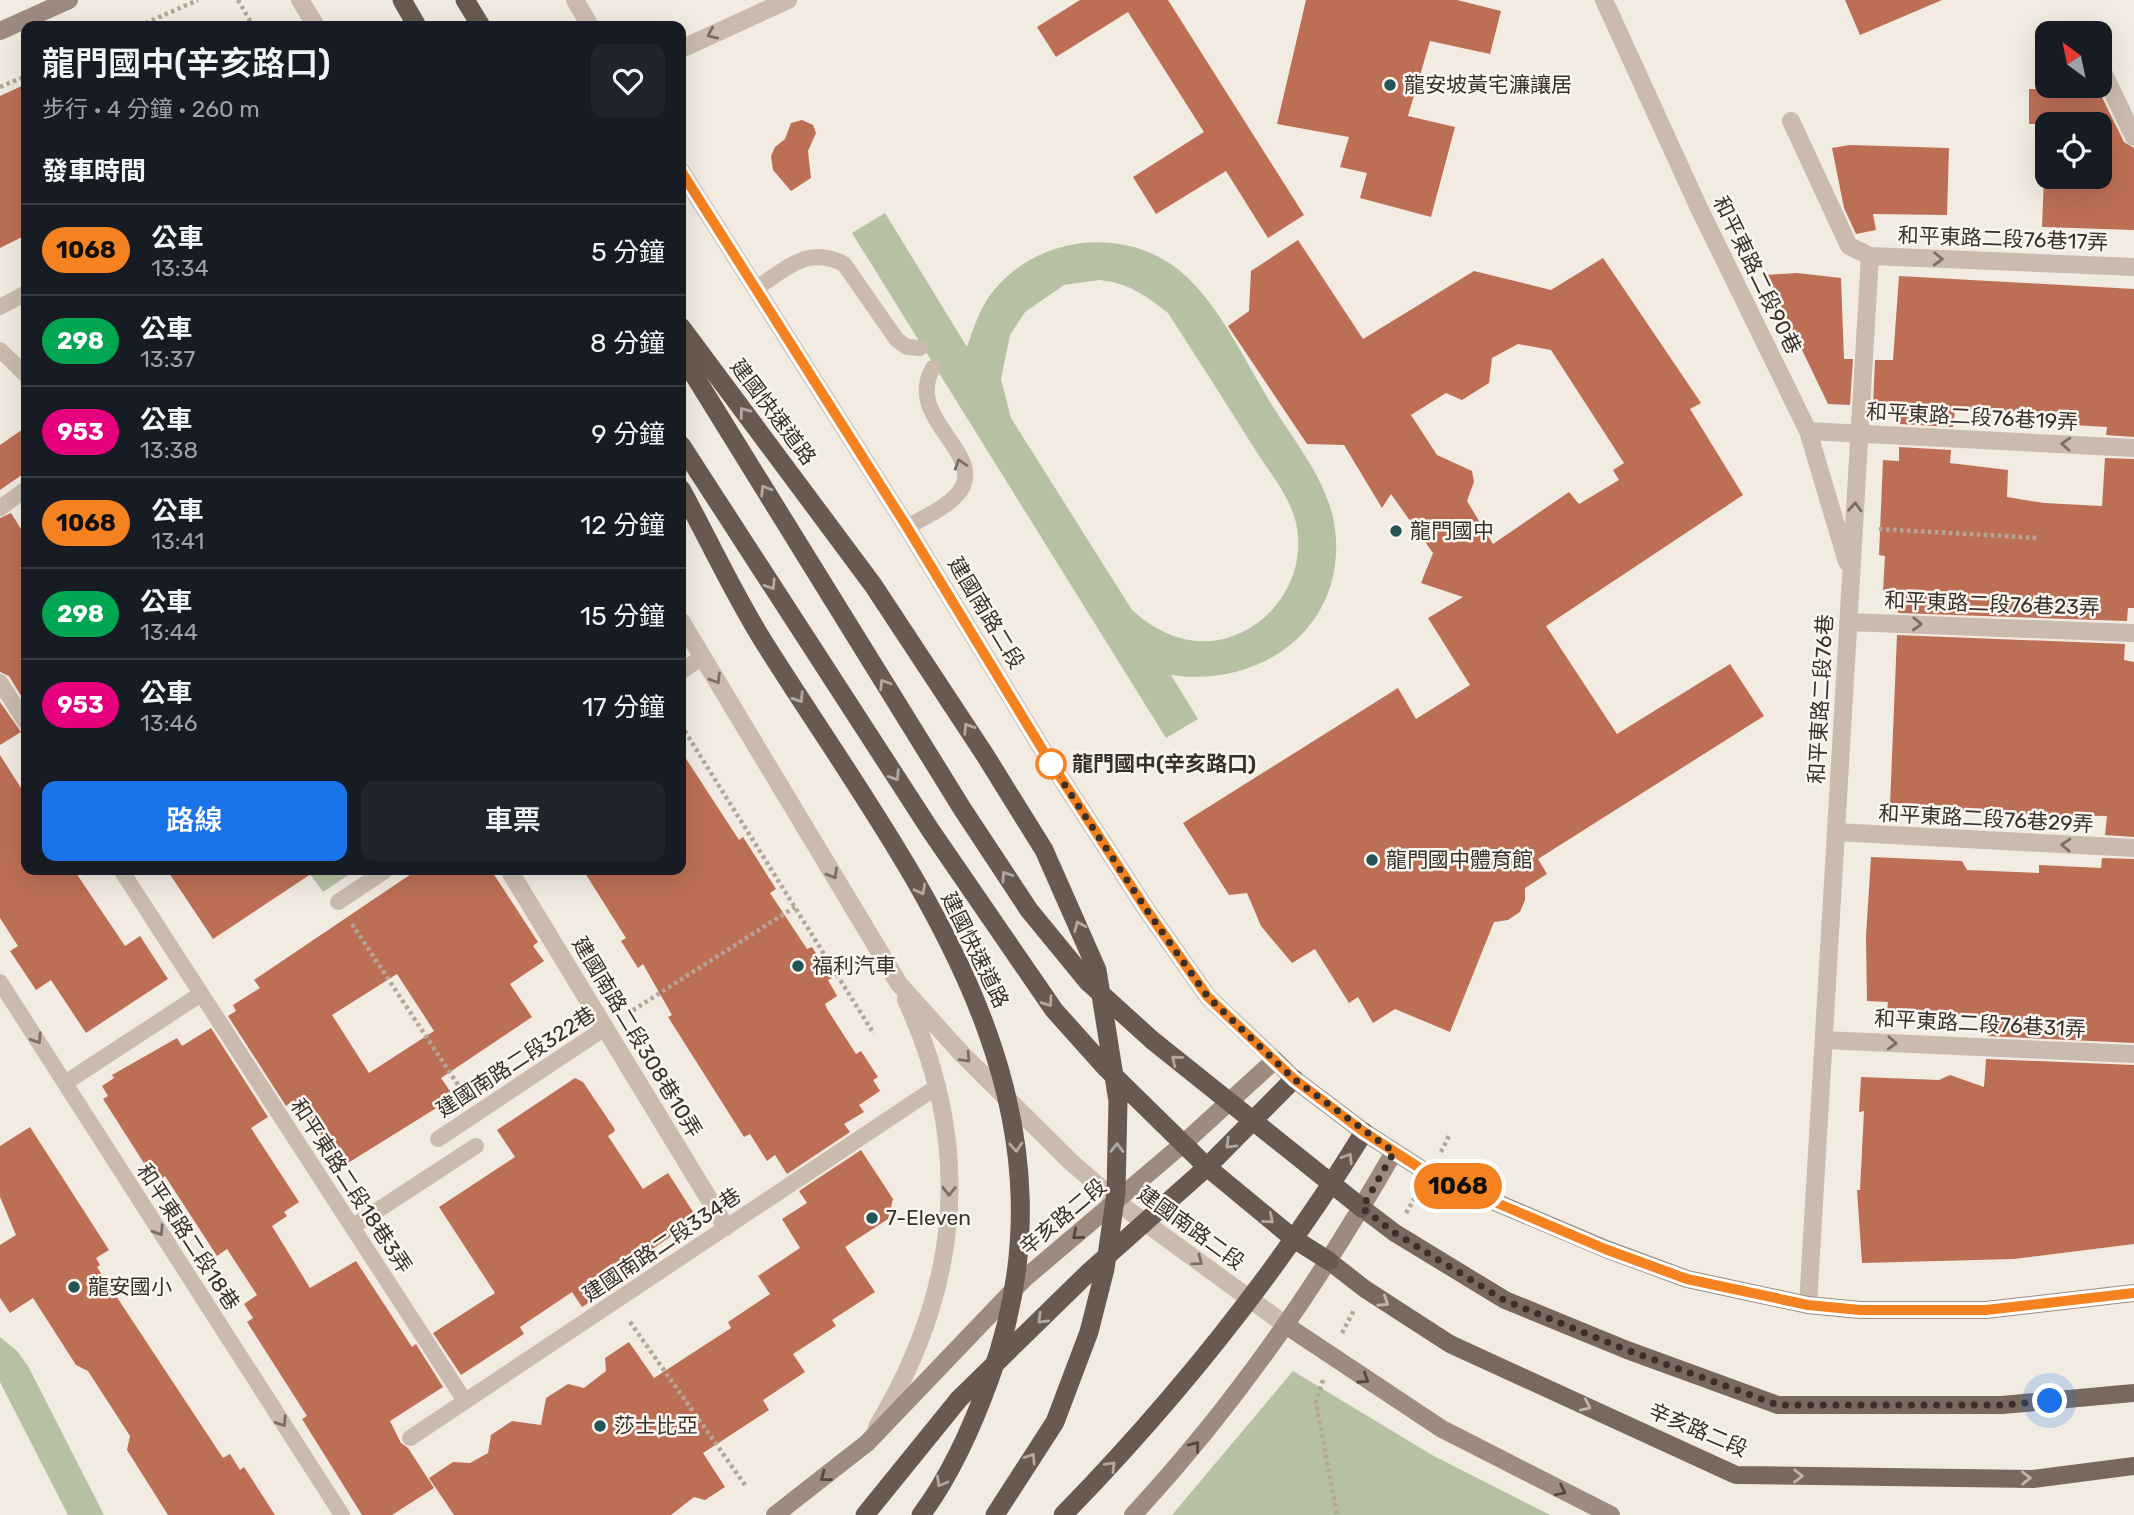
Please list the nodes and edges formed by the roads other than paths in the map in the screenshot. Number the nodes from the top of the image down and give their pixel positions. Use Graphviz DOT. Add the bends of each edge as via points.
graph roads {
  1 [pos="69,0"];
  2 [pos="300,0"];
  3 [pos="401,0"];
  4 [pos="465,0"];
  5 [pos="575,0"];
  6 [pos="788,0"];
  7 [pos="1604,0"];
  8 [pos="751,7"];
  9 [pos="41,20"];
  10 [pos="313,21"];
  11 [pos="414,21"];
  12 [pos="478,21"];
  13 [pos="587,21"];
  14 [pos="21,25"];
  15 [pos="0,31"];
  16 [pos="686,45"];
  17 [pos="2112,91"];
  18 [pos="1791,121"];
  19 [pos="2134,137"];
  20 [pos="686,179"];
  21 [pos="1870,256"];
  22 [pos="2134,267"];
  23 [pos="755,288"];
  24 [pos="21,296"];
  25 [pos="0,307"];
  26 [pos="686,334"];
  27 [pos="920,348"];
  28 [pos="0,350"];
  29 [pos="686,362"];
  30 [pos="933,368"];
  31 [pos="21,370"];
  32 [pos="1808,431"];
  33 [pos="1859,434"];
  34 [pos="2134,448"];
  35 [pos="686,453"];
  36 [pos="21,493"];
  37 [pos="686,498"];
  38 [pos="0,508"];
  39 [pos="907,527"];
  40 [pos="1851,575"];
  41 [pos="1848,622"];
  42 [pos="686,629"];
  43 [pos="2134,633"];
  44 [pos="703,656"];
  45 [pos="686,668"];
  46 [pos="0,682"];
  47 [pos="21,715"];
  48 [pos="1836,832"];
  49 [pos="2134,848"];
  50 [pos="124,875"];
  51 [pos="378,875"];
  52 [pos="512,875"];
  53 [pos="338,902"];
  54 [pos="0,982"];
  55 [pos="899,984"];
  56 [pos="201,993"];
  57 [pos="606,1028"];
  58 [pos="1824,1040"];
  59 [pos="2134,1054"];
  60 [pos="1275,1060"];
  61 [pos="1294,1079"];
  62 [pos="65,1083"];
  63 [pos="938,1086"];
  64 [pos="1229,1103"];
  65 [pos="1252,1122"];
  66 [pos="1364,1132"];
  67 [pos="438,1139"];
  68 [pos="1184,1143"];
  69 [pos="476,1146"];
  70 [pos="1394,1152"];
  71 [pos="1207,1167"];
  72 [pos="1332,1184"];
  73 [pos="1117,1202"];
  74 [pos="1362,1208"];
  75 [pos="1146,1222"];
  76 [pos="352,1227"];
  77 [pos="726,1227"];
  78 [pos="1294,1239"];
  79 [pos="1329,1261"];
  80 [pos="2134,1293"];
  81 [pos="1251,1299"];
  82 [pos="1808,1305"];
  83 [pos="1287,1326"];
  84 [pos="2134,1393"];
  85 [pos="466,1401"];
  86 [pos="410,1438"];
  87 [pos="867,1443"];
  88 [pos="2134,1466"];
  89 [pos="342,1515"];
  90 [pos="775,1515"];
  91 [pos="865,1515"];
  92 [pos="920,1515"];
  93 [pos="995,1515"];
  94 [pos="1063,1515"];
  95 [pos="1133,1515"];
  96 [pos="1611,1515"];
  1 -- 9 [label="main road"];
  2 -- 10 [label="street"];
  3 -- 11 [label="highway"];
  4 -- 12 [label="highway"];
  5 -- 13 [label="street"];
  6 -- 8 [label="street"];
  7 -- 32 [label="street, 和平東路二段90巷"];
  8 -- 16 [label="street, one-way"];
  14 -- 15 [label="main road"];
  17 -- 19 [label="street"];
  18 -- 21 [label="street" via="1849,246"];
  20 -- 23 [label="street, 建國南路二段"];
  21 -- 22 [label="street, 和平東路二段76巷17弄, one-way"];
  21 -- 33 [label="street, 和平東路二段76巷"];
  23 -- 27 [label="lane" via="800,259 831,257 844,264 897,340"];
  23 -- 39 [label="street, 建國南路二段"];
  24 -- 25 [label="lane"];
  93 -- 26 [label="highway, 建國快速道路, one-way" via="1055,1422 1089,1332 1105,1269 1116,1193 1118,1101 1097,970 1044,850 978,744 873,584"];
  28 -- 31 [label="lane"];
  64 -- 29 [label="highway, 建國快速道路, one-way" via="1088,982 1029,910 962,810"];
  39 -- 30 [label="lane, one-way" via="954,498 964,484 963,467 928,406 926,379"];
  32 -- 33 [label="street, 和平東路二段76巷19弄"];
  32 -- 40 [label="street, 和平東路二段90巷"];
  34 -- 33 [label="street, 和平東路二段76巷19弄, one-way"];
  40 -- 33 [label="street, 和平東路二段76巷, one-way"];
  35 -- 68 [label="highway, 建國快速道路, one-way" via="931,831 1054,1010"];
  36 -- 38 [label="lane"];
  37 -- 92 [label="highway, 建國快速道路, one-way" via="762,640 907,866 971,984 999,1061 1016,1137 1019,1200 1017,1261 1007,1331 960,1450"];
  39 -- 60 [label="street, 建國南路二段" via="1146,909 1208,997"];
  40 -- 41 [label="street, 和平東路二段76巷"];
  41 -- 43 [label="street, 和平東路二段76巷23弄, one-way"];
  41 -- 48 [label="street, 和平東路二段76巷"];
  42 -- 44 [label="street, 建國南路二段"];
  44 -- 45 [label="lane"];
  44 -- 55 [label="street, 建國南路二段, one-way"];
  46 -- 47 [label="lane"];
  49 -- 48 [label="street, 和平東路二段76巷29弄, one-way"];
  48 -- 58 [label="street, 和平東路二段76巷"];
  50 -- 56 [label="lane, 和平東路二段18巷3弄"];
  51 -- 53 [label="lane"];
  52 -- 57 [label="street, 建國南路二段308巷10弄"];
  54 -- 62 [label="lane, 和平東路二段18巷, one-way"];
  55 -- 63 [label="street" via="922,1034"];
  55 -- 73 [label="street, 建國南路二段, one-way" via="1039,1133"];
  56 -- 62 [label="lane"];
  56 -- 76 [label="lane, 和平東路二段18巷3弄"];
  57 -- 67 [label="lane, 建國南路二段322巷"];
  57 -- 77 [label="street, 建國南路二段308巷10弄"];
  58 -- 59 [label="street, 和平東路二段76巷31弄, one-way"];
  58 -- 82 [label="street, 和平東路二段76巷"];
  60 -- 61 [label="main road"];
  60 -- 64 [label="main road, 辛亥路二段"];
  61 -- 65 [label="highway"];
  61 -- 66 [label="main road"];
  62 -- 89 [label="lane, 和平東路二段18巷, one-way"];
  63 -- 77 [label="lane, 建國南路二段334巷"];
  63 -- 87 [label="street, one-way" via="950,1160 948,1235 933,1309 911,1367"];
  64 -- 65 [label="highway, 建國快速道路"];
  64 -- 68 [label="main road, 辛亥路二段"];
  65 -- 71 [label="highway, one-way"];
  65 -- 72 [label="highway, 建國快速道路"];
  66 -- 70 [label="main road"];
  72 -- 66 [label="highway, one-way"];
  68 -- 71 [label="highway, 建國快速道路"];
  68 -- 73 [label="main road, 辛亥路二段"];
  69 -- 76 [label="lane"];
  70 -- 74 [label="main road"];
  70 -- 82 [label="main road" via="1429,1174 1605,1249 1687,1279"];
  71 -- 75 [label="highway"];
  71 -- 78 [label="highway, 建國快速道路, one-way"];
  72 -- 74 [label="highway, 建國快速道路"];
  72 -- 78 [label="highway"];
  73 -- 75 [label="street, 建國南路二段"];
  73 -- 87 [label="main road, 辛亥路二段, one-way" via="1024,1279"];
  74 -- 79 [label="main road"];
  74 -- 84 [label="main road" via="1504,1300 1778,1405 2002,1405"];
  75 -- 81 [label="street, 建國南路二段, one-way"];
  75 -- 91 [label="highway, one-way" via="959,1399"];
  76 -- 85 [label="lane, 和平東路二段18巷3弄"];
  77 -- 85 [label="lane, 建國南路二段334巷"];
  78 -- 79 [label="highway, 建國快速道路"];
  78 -- 81 [label="highway"];
  79 -- 83 [label="main road"];
  79 -- 88 [label="main road, 辛亥路二段, one-way" via="1450,1344 1736,1475 2033,1479"];
  80 -- 82 [label="main road" via="1986,1310 1860,1310"];
  81 -- 83 [label="street, 建國南路二段"];
  94 -- 81 [label="highway, one-way" via="1184,1384"];
  95 -- 83 [label="main road, one-way" via="1181,1463"];
  83 -- 96 [label="main road, one-way" via="1442,1429"];
  85 -- 86 [label="lane, 建國南路二段334巷"];
  87 -- 90 [label="main road, 辛亥路二段, one-way"];
}
